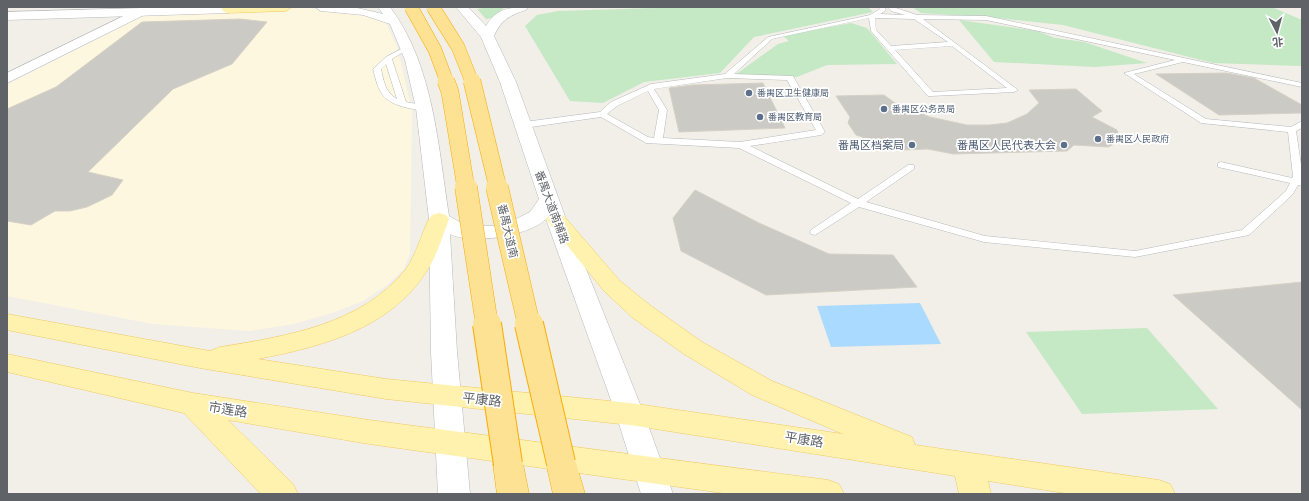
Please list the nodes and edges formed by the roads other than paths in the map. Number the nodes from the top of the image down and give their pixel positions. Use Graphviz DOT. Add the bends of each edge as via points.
graph roads {
  1 [pos="286,7"];
  2 [pos="321,7"];
  3 [pos="384,7"];
  4 [pos="411,7"];
  5 [pos="433,7"];
  6 [pos="462,7"];
  7 [pos="522,7"];
  8 [pos="881,7"];
  9 [pos="890,7"];
  10 [pos="142,11"];
  11 [pos="913,15"];
  12 [pos="7,16"];
  13 [pos="872,16"];
  14 [pos="395,22"];
  15 [pos="487,36"];
  16 [pos="954,44"];
  17 [pos="407,48"];
  18 [pos="890,48"];
  19 [pos="388,58"];
  20 [pos="1184,60"];
  21 [pos="727,76"];
  22 [pos="7,79"];
  23 [pos="1302,85"];
  24 [pos="650,88"];
  25 [pos="402,103"];
  26 [pos="424,108"];
  27 [pos="602,114"];
  28 [pos="1302,124"];
  29 [pos="524,126"];
  30 [pos="1292,130"];
  31 [pos="658,140"];
  32 [pos="740,145"];
  33 [pos="1221,165"];
  34 [pos="911,166"];
  35 [pos="1299,182"];
  36 [pos="858,202"];
  37 [pos="553,209"];
  38 [pos="439,219"];
  39 [pos="815,232"];
  40 [pos="7,322"];
  41 [pos="200,360"];
  42 [pos="7,363"];
  43 [pos="447,396"];
  44 [pos="193,404"];
  45 [pos="630,414"];
  46 [pos="451,442"];
  47 [pos="934,459"];
  48 [pos="972,480"];
  49 [pos="653,482"];
  50 [pos="282,494"];
  51 [pos="454,494"];
  52 [pos="513,494"];
  53 [pos="568,494"];
  54 [pos="828,494"];
  55 [pos="1159,494"];
  1 -- 10 [label="main road"];
  2 -- 14 [label="main road" via="365,12"];
  3 -- 14 [label="main road"];
  4 -- 52 [label="highway, bridge" via="435,50 450,92"];
  5 -- 53 [label="highway, 番禺大道南, bridge" via="458,47 475,90"];
  6 -- 15 [label="main road, 番禺大道南辅路"];
  7 -- 15 [label="main road" via="499,17 493,22"];
  8 -- 13 [label="lane" via="883,10"];
  9 -- 11 [label="lane"];
  10 -- 12 [label="main road"];
  10 -- 22 [label="main road"];
  11 -- 13 [label="lane"];
  11 -- 16 [label="lane"];
  11 -- 20 [label="lane" via="986,18"];
  13 -- 18 [label="lane" via="873,30"];
  13 -- 21 [label="lane" via="770,38"];
  14 -- 17 [label="main road"];
  15 -- 29 [label="main road, 番禺大道南辅路"];
  16 -- 18 [label="lane"];
  16 -- 18 [label="lane" via="1014,90 932,94"];
  17 -- 19 [label="lane"];
  17 -- 26 [label="main road"];
  19 -- 25 [label="lane"];
  19 -- 25 [label="lane" via="378,68 384,93 390,99"];
  20 -- 23 [label="lane"];
  20 -- 30 [label="lane" via="1128,73 1204,121"];
  21 -- 24 [label="lane"];
  21 -- 32 [label="lane" via="790,78 821,132"];
  24 -- 27 [label="lane" via="614,104"];
  24 -- 31 [label="lane" via="663,110"];
  25 -- 26 [label="lane"];
  26 -- 38 [label="main road"];
  27 -- 29 [label="lane"];
  27 -- 31 [label="lane" via="646,140"];
  28 -- 30 [label="lane"];
  29 -- 37 [label="main road, 番禺大道南辅路"];
  30 -- 35 [label="lane"];
  31 -- 32 [label="lane"];
  32 -- 36 [label="lane"];
  33 -- 35 [label="lane"];
  34 -- 36 [label="lane"];
  35 -- 36 [label="lane" via="1245,233 1135,254 984,239"];
  36 -- 39 [label="lane"];
  37 -- 38 [label="main road" via="517,226 493,232 461,231"];
  37 -- 45 [label="main road, 番禺大道南辅路"];
  37 -- 47 [label="main road" via="612,286 642,312 693,348 762,388"];
  38 -- 41 [label="main road" via="416,271 395,294 366,316 320,335 268,348"];
  38 -- 43 [label="main road"];
  40 -- 41 [label="main road"];
  41 -- 43 [label="main road"];
  42 -- 44 [label="main road, 市莲路"];
  43 -- 45 [label="main road, 平康路"];
  43 -- 46 [label="main road"];
  44 -- 46 [label="main road, 市莲路" via="369,432"];
  44 -- 50 [label="main road"];
  45 -- 47 [label="main road, 平康路"];
  45 -- 49 [label="main road, 番禺大道南辅路"];
  46 -- 49 [label="main road"];
  46 -- 51 [label="main road"];
  47 -- 48 [label="main road, 平康路"];
  48 -- 55 [label="main road, 平康路"];
  49 -- 54 [label="main road"];
}
